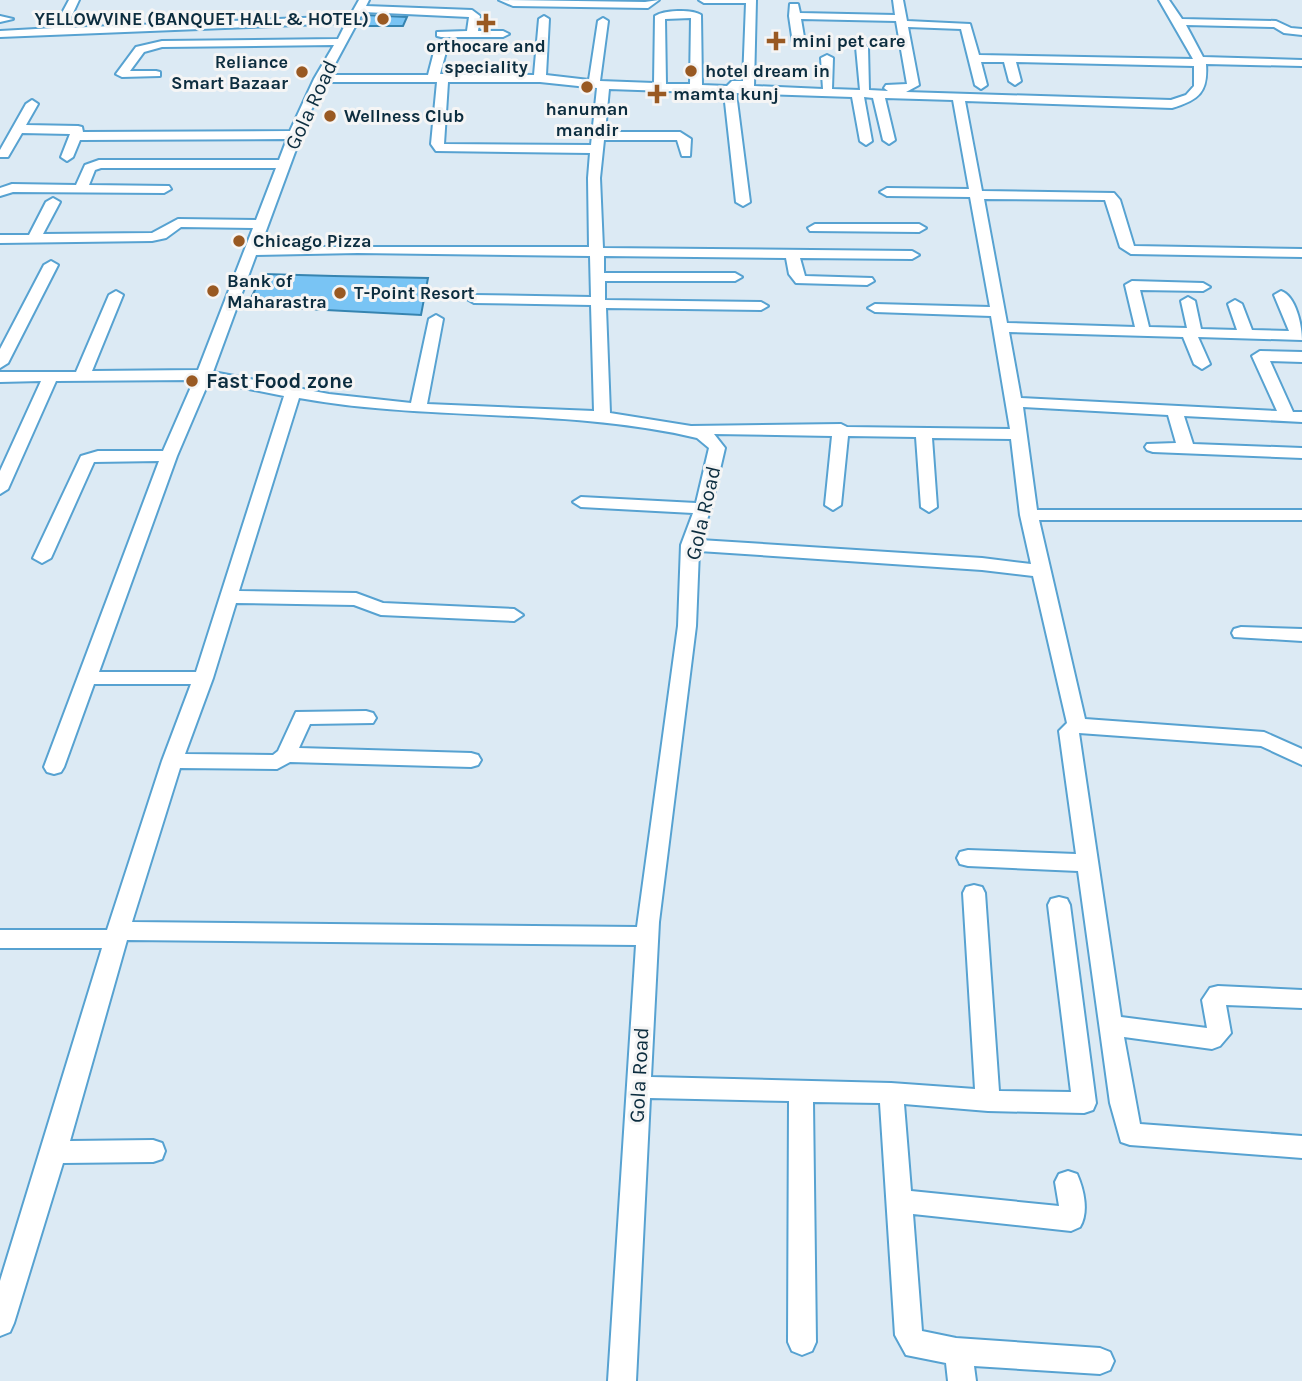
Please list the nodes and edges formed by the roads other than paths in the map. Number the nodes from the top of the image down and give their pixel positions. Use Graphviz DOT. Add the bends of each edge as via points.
graph roads {
  1 [pos="74,0"];
  2 [pos="504,0"];
  3 [pos="654,0"];
  4 [pos="704,0"];
  5 [pos="751,0"];
  6 [pos="898,0"];
  7 [pos="1164,0"];
  8 [pos="551,1"];
  9 [pos="595,2"];
  10 [pos="794,3"];
  11 [pos="359,9"];
  12 [pos="794,16"];
  13 [pos="544,19"];
  14 [pos="603,20"];
  15 [pos="903,21"];
  16 [pos="1177,22"];
  17 [pos="58,32"];
  18 [pos="1302,32"];
  19 [pos="0,34"];
  20 [pos="441,34"];
  21 [pos="472,34"];
  22 [pos="503,34"];
  23 [pos="341,42"];
  24 [pos="799,43"];
  25 [pos="862,47"];
  26 [pos="441,48"];
  27 [pos="827,58"];
  28 [pos="975,58"];
  29 [pos="1009,58"];
  30 [pos="1201,62"];
  31 [pos="1302,63"];
  32 [pos="156,74"];
  33 [pos="438,77"];
  34 [pos="540,78"];
  35 [pos="320,79"];
  36 [pos="1015,81"];
  37 [pos="598,84"];
  38 [pos="749,85"];
  39 [pos="981,85"];
  40 [pos="660,86"];
  41 [pos="696,86"];
  42 [pos="828,87"];
  43 [pos="730,90"];
  44 [pos="861,91"];
  45 [pos="878,94"];
  46 [pos="959,99"];
  47 [pos="32,104"];
  48 [pos="18,130"];
  49 [pos="295,135"];
  50 [pos="77,136"];
  51 [pos="888,140"];
  52 [pos="866,141"];
  53 [pos="598,143"];
  54 [pos="686,153"];
  55 [pos="4,155"];
  56 [pos="68,157"];
  57 [pos="284,164"];
  58 [pos="80,190"];
  59 [pos="164,190"];
  60 [pos="0,192"];
  61 [pos="887,192"];
  62 [pos="975,194"];
  63 [pos="53,202"];
  64 [pos="743,202"];
  65 [pos="261,224"];
  66 [pos="815,228"];
  67 [pos="860,228"];
  68 [pos="919,228"];
  69 [pos="0,239"];
  70 [pos="34,239"];
  71 [pos="251,251"];
  72 [pos="596,251"];
  73 [pos="792,253"];
  74 [pos="1302,253"];
  75 [pos="865,254"];
  76 [pos="912,255"];
  77 [pos="51,265"];
  78 [pos="1167,268"];
  79 [pos="596,277"];
  80 [pos="735,277"];
  81 [pos="867,281"];
  82 [pos="1203,287"];
  83 [pos="116,295"];
  84 [pos="1281,295"];
  85 [pos="474,299"];
  86 [pos="1188,301"];
  87 [pos="597,302"];
  88 [pos="1235,304"];
  89 [pos="761,306"];
  90 [pos="875,308"];
  91 [pos="436,319"];
  92 [pos="998,319"];
  93 [pos="1143,331"];
  94 [pos="1192,333"];
  95 [pos="1246,334"];
  96 [pos="1301,336"];
  97 [pos="1302,357"];
  98 [pos="0,363"];
  99 [pos="1202,364"];
  100 [pos="204,375"];
  101 [pos="51,376"];
  102 [pos="82,376"];
  103 [pos="0,377"];
  104 [pos="292,395"];
  105 [pos="1014,402"];
  106 [pos="418,408"];
  107 [pos="1174,410"];
  108 [pos="602,415"];
  109 [pos="1294,416"];
  110 [pos="685,429"];
  111 [pos="841,429"];
  112 [pos="924,431"];
  113 [pos="1016,434"];
  114 [pos="1153,447"];
  115 [pos="1186,448"];
  116 [pos="1302,453"];
  117 [pos="169,456"];
  118 [pos="0,489"];
  119 [pos="581,502"];
  120 [pos="833,505"];
  121 [pos="703,508"];
  122 [pos="929,508"];
  123 [pos="1029,515"];
  124 [pos="1302,515"];
  125 [pos="690,545"];
  126 [pos="42,558"];
  127 [pos="1041,571"];
  128 [pos="229,597"];
  129 [pos="514,615"];
  130 [pos="1241,633"];
  131 [pos="1302,635"];
  132 [pos="85,678"];
  133 [pos="203,678"];
  134 [pos="366,718"];
  135 [pos="1077,725"];
  136 [pos="1264,740"];
  137 [pos="1302,741"];
  138 [pos="286,755"];
  139 [pos="1302,758"];
  140 [pos="471,760"];
  141 [pos="172,761"];
  142 [pos="54,767"];
  143 [pos="968,858"];
  144 [pos="1086,863"];
  145 [pos="974,893"];
  146 [pos="1059,905"];
  147 [pos="117,935"];
  148 [pos="647,936"];
  149 [pos="0,939"];
  150 [pos="1302,999"];
  151 [pos="1110,1024"];
  152 [pos="638,1087"];
  153 [pos="801,1091"];
  154 [pos="891,1093"];
  155 [pos="988,1101"];
  156 [pos="1302,1147"];
  157 [pos="153,1151"];
  158 [pos="54,1152"];
  159 [pos="1068,1182"];
  160 [pos="898,1201"];
  161 [pos="0,1323"];
  162 [pos="802,1342"];
  163 [pos="956,1351"];
  164 [pos="1100,1361"];
  165 [pos="622,1381"];
  166 [pos="962,1381"];
  1 -- 17 [label="street"];
  2 -- 8 [label="street"];
  3 -- 9 [label="street" via="648,5"];
  4 -- 5 [label="street"];
  5 -- 38 [label="street"];
  6 -- 15 [label="street"];
  7 -- 16 [label="street"];
  8 -- 9 [label="street"];
  10 -- 12 [label="street"];
  11 -- 17 [label="street"];
  11 -- 21 [label="street" via="472,13"];
  11 -- 23 [label="street, Gola Road"];
  12 -- 15 [label="street"];
  12 -- 24 [label="street"];
  13 -- 34 [label="street"];
  14 -- 37 [label="street"];
  15 -- 28 [label="street" via="964,25"];
  15 -- 44 [label="street" via="912,86"];
  16 -- 18 [label="street" via="1276,24"];
  16 -- 30 [label="street"];
  17 -- 19 [label="street"];
  20 -- 21 [label="street"];
  21 -- 22 [label="street"];
  23 -- 32 [label="street" via="162,44 142,48 122,75"];
  23 -- 35 [label="street, Gola Road"];
  25 -- 44 [label="street"];
  26 -- 33 [label="street"];
  27 -- 42 [label="street"];
  28 -- 29 [label="street"];
  28 -- 39 [label="street"];
  29 -- 30 [label="street"];
  29 -- 36 [label="street"];
  30 -- 31 [label="street"];
  30 -- 46 [label="street" via="1199,90 1177,103"];
  33 -- 34 [label="street"];
  33 -- 35 [label="street"];
  33 -- 53 [label="street" via="440,148"];
  34 -- 37 [label="street"];
  35 -- 49 [label="street, Gola Road"];
  37 -- 40 [label="street"];
  37 -- 53 [label="street"];
  38 -- 41 [label="street"];
  38 -- 42 [label="street"];
  40 -- 41 [label="street"];
  40 -- 41 [label="street" via="660,16 696,15"];
  41 -- 43 [label="street"];
  42 -- 44 [label="street"];
  43 -- 44 [label="street"];
  43 -- 64 [label="street"];
  44 -- 45 [label="street"];
  44 -- 52 [label="street"];
  45 -- 46 [label="street"];
  45 -- 51 [label="street"];
  46 -- 62 [label="street"];
  47 -- 48 [label="street"];
  48 -- 50 [label="street" via="75,129 79,130"];
  48 -- 55 [label="street"];
  49 -- 50 [label="street"];
  49 -- 57 [label="street, Gola Road"];
  50 -- 56 [label="street"];
  53 -- 54 [label="street" via="680,136 685,139"];
  53 -- 72 [label="street"];
  57 -- 58 [label="street" via="99,164 90,168"];
  57 -- 65 [label="street, Gola Road"];
  58 -- 59 [label="street"];
  58 -- 60 [label="street" via="12,188"];
  61 -- 62 [label="street"];
  62 -- 78 [label="street" via="1109,196 1128,248"];
  62 -- 92 [label="street"];
  63 -- 70 [label="street"];
  65 -- 70 [label="street" via="178,223 156,236"];
  65 -- 71 [label="street, Gola Road"];
  66 -- 67 [label="street"];
  67 -- 68 [label="street"];
  67 -- 75 [label="street"];
  69 -- 70 [label="street"];
  71 -- 72 [label="street"];
  71 -- 100 [label="street, Gola Road"];
  72 -- 73 [label="street"];
  72 -- 79 [label="street"];
  73 -- 75 [label="street"];
  73 -- 81 [label="street" via="801,280"];
  74 -- 78 [label="street"];
  75 -- 76 [label="street"];
  77 -- 98 [label="street"];
  78 -- 82 [label="street"];
  78 -- 93 [label="street" via="1131,286"];
  79 -- 80 [label="street"];
  79 -- 87 [label="street"];
  83 -- 102 [label="street"];
  84 -- 96 [label="street"];
  85 -- 87 [label="street"];
  86 -- 94 [label="street"];
  87 -- 89 [label="street"];
  87 -- 108 [label="street"];
  88 -- 95 [label="street"];
  90 -- 92 [label="street"];
  91 -- 106 [label="street"];
  92 -- 93 [label="street"];
  92 -- 105 [label="street"];
  93 -- 94 [label="street"];
  94 -- 95 [label="street"];
  94 -- 99 [label="street"];
  95 -- 96 [label="street"];
  97 -- 109 [label="street" via="1260,356"];
  100 -- 102 [label="street"];
  100 -- 104 [label="street, Gola Road"];
  100 -- 117 [label="street"];
  101 -- 102 [label="street"];
  101 -- 103 [label="street"];
  101 -- 118 [label="street"];
  104 -- 106 [label="street, Gola Road"];
  104 -- 128 [label="street"];
  105 -- 107 [label="street"];
  105 -- 113 [label="street"];
  106 -- 108 [label="street, Gola Road"];
  107 -- 109 [label="street"];
  107 -- 115 [label="street"];
  108 -- 110 [label="street, Gola Road"];
  110 -- 111 [label="street"];
  110 -- 121 [label="street, Gola Road" via="703,434 717,447"];
  111 -- 112 [label="street"];
  111 -- 120 [label="street"];
  112 -- 113 [label="street"];
  112 -- 122 [label="street"];
  113 -- 123 [label="street"];
  114 -- 115 [label="street"];
  115 -- 116 [label="street"];
  117 -- 126 [label="street" via="87,459"];
  117 -- 132 [label="street"];
  119 -- 121 [label="street"];
  121 -- 125 [label="street, Gola Road"];
  123 -- 124 [label="street"];
  123 -- 127 [label="street"];
  125 -- 127 [label="street"];
  125 -- 148 [label="street, Gola Road" via="687,626"];
  127 -- 135 [label="street"];
  128 -- 129 [label="street" via="356,599 381,609"];
  128 -- 133 [label="street"];
  130 -- 131 [label="street"];
  132 -- 133 [label="street"];
  132 -- 142 [label="street"];
  133 -- 141 [label="street"];
  134 -- 138 [label="street" via="303,717"];
  135 -- 136 [label="street"];
  135 -- 144 [label="street" via="1069,731"];
  136 -- 137 [label="street"];
  136 -- 139 [label="street"];
  138 -- 140 [label="street"];
  138 -- 141 [label="street" via="273,762"];
  141 -- 147 [label="street"];
  143 -- 144 [label="street"];
  144 -- 151 [label="street"];
  145 -- 155 [label="street"];
  146 -- 155 [label="street" via="1084,1103"];
  147 -- 148 [label="street"];
  147 -- 149 [label="street"];
  147 -- 158 [label="street"];
  148 -- 152 [label="street, Gola Road"];
  150 -- 151 [label="street" via="1218,995 1214,1000 1219,1033 1212,1039"];
  151 -- 156 [label="street" via="1130,1134"];
  152 -- 153 [label="street"];
  152 -- 165 [label="street, Gola Road"];
  153 -- 154 [label="street"];
  153 -- 162 [label="street"];
  154 -- 155 [label="street"];
  154 -- 160 [label="street"];
  157 -- 158 [label="street"];
  158 -- 161 [label="street"];
  159 -- 160 [label="street" via="1071,1219"];
  160 -- 163 [label="street" via="911,1339 919,1347"];
  163 -- 164 [label="street"];
  163 -- 166 [label="street"];
}
